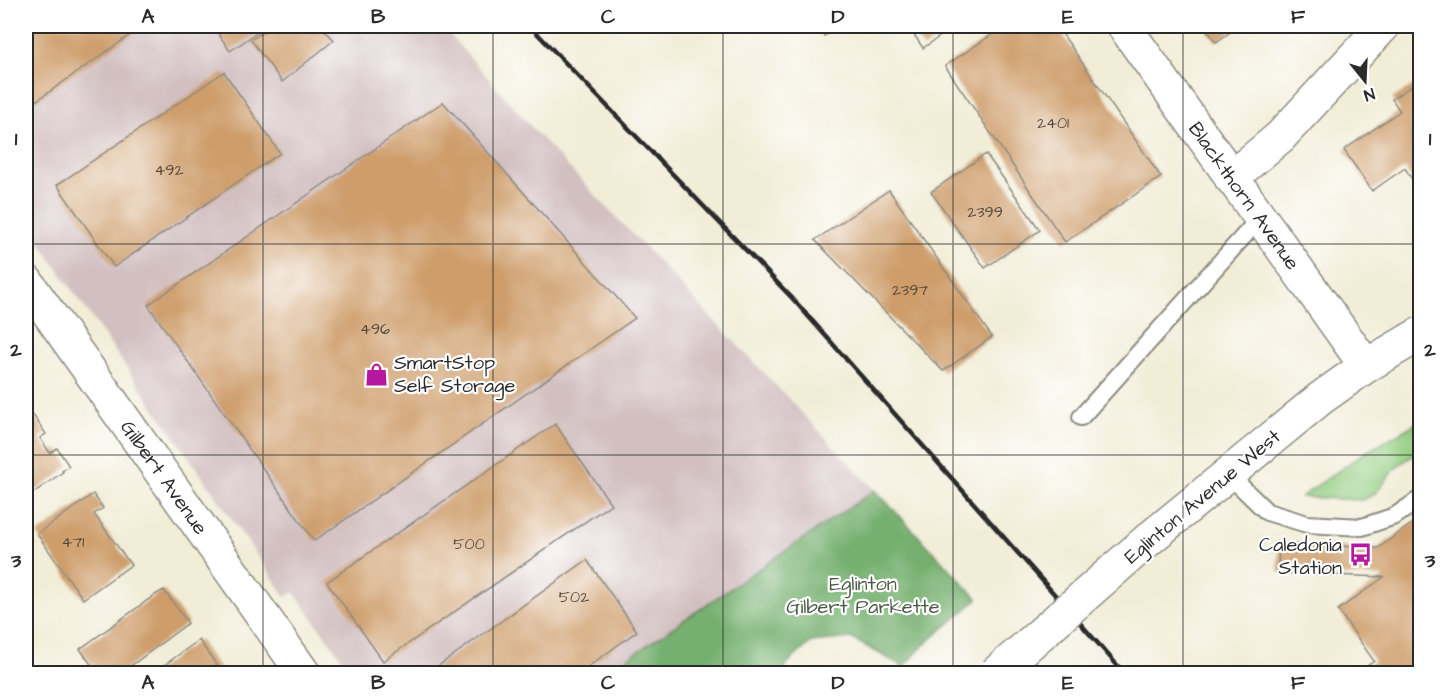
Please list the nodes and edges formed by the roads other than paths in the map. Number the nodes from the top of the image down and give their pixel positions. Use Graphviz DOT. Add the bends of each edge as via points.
graph roads {
  1 [pos="1124,26"];
  2 [pos="1383,26"];
  3 [pos="1231,178"];
  4 [pos="1260,218"];
  5 [pos="26,281"];
  6 [pos="1420,334"];
  7 [pos="1366,366"];
  8 [pos="1081,417"];
  9 [pos="1228,474"];
  10 [pos="1420,499"];
  11 [pos="304,674"];
  12 [pos="995,674"];
  1 -- 3 [label="street, Blackthorn Avenue"];
  2 -- 3 [label="street" via="1280,137"];
  3 -- 4 [label="street, Blackthorn Avenue"];
  4 -- 7 [label="street, Blackthorn Avenue"];
  4 -- 8 [label="lane"];
  5 -- 11 [label="street, Gilbert Avenue"];
  6 -- 7 [label="street, Eglinton Avenue West"];
  7 -- 9 [label="street, Eglinton Avenue West"];
  9 -- 10 [label="lane" via="1267,512 1306,524 1362,527 1395,516"];
  9 -- 12 [label="street, Eglinton Avenue West, bridge"];
}
